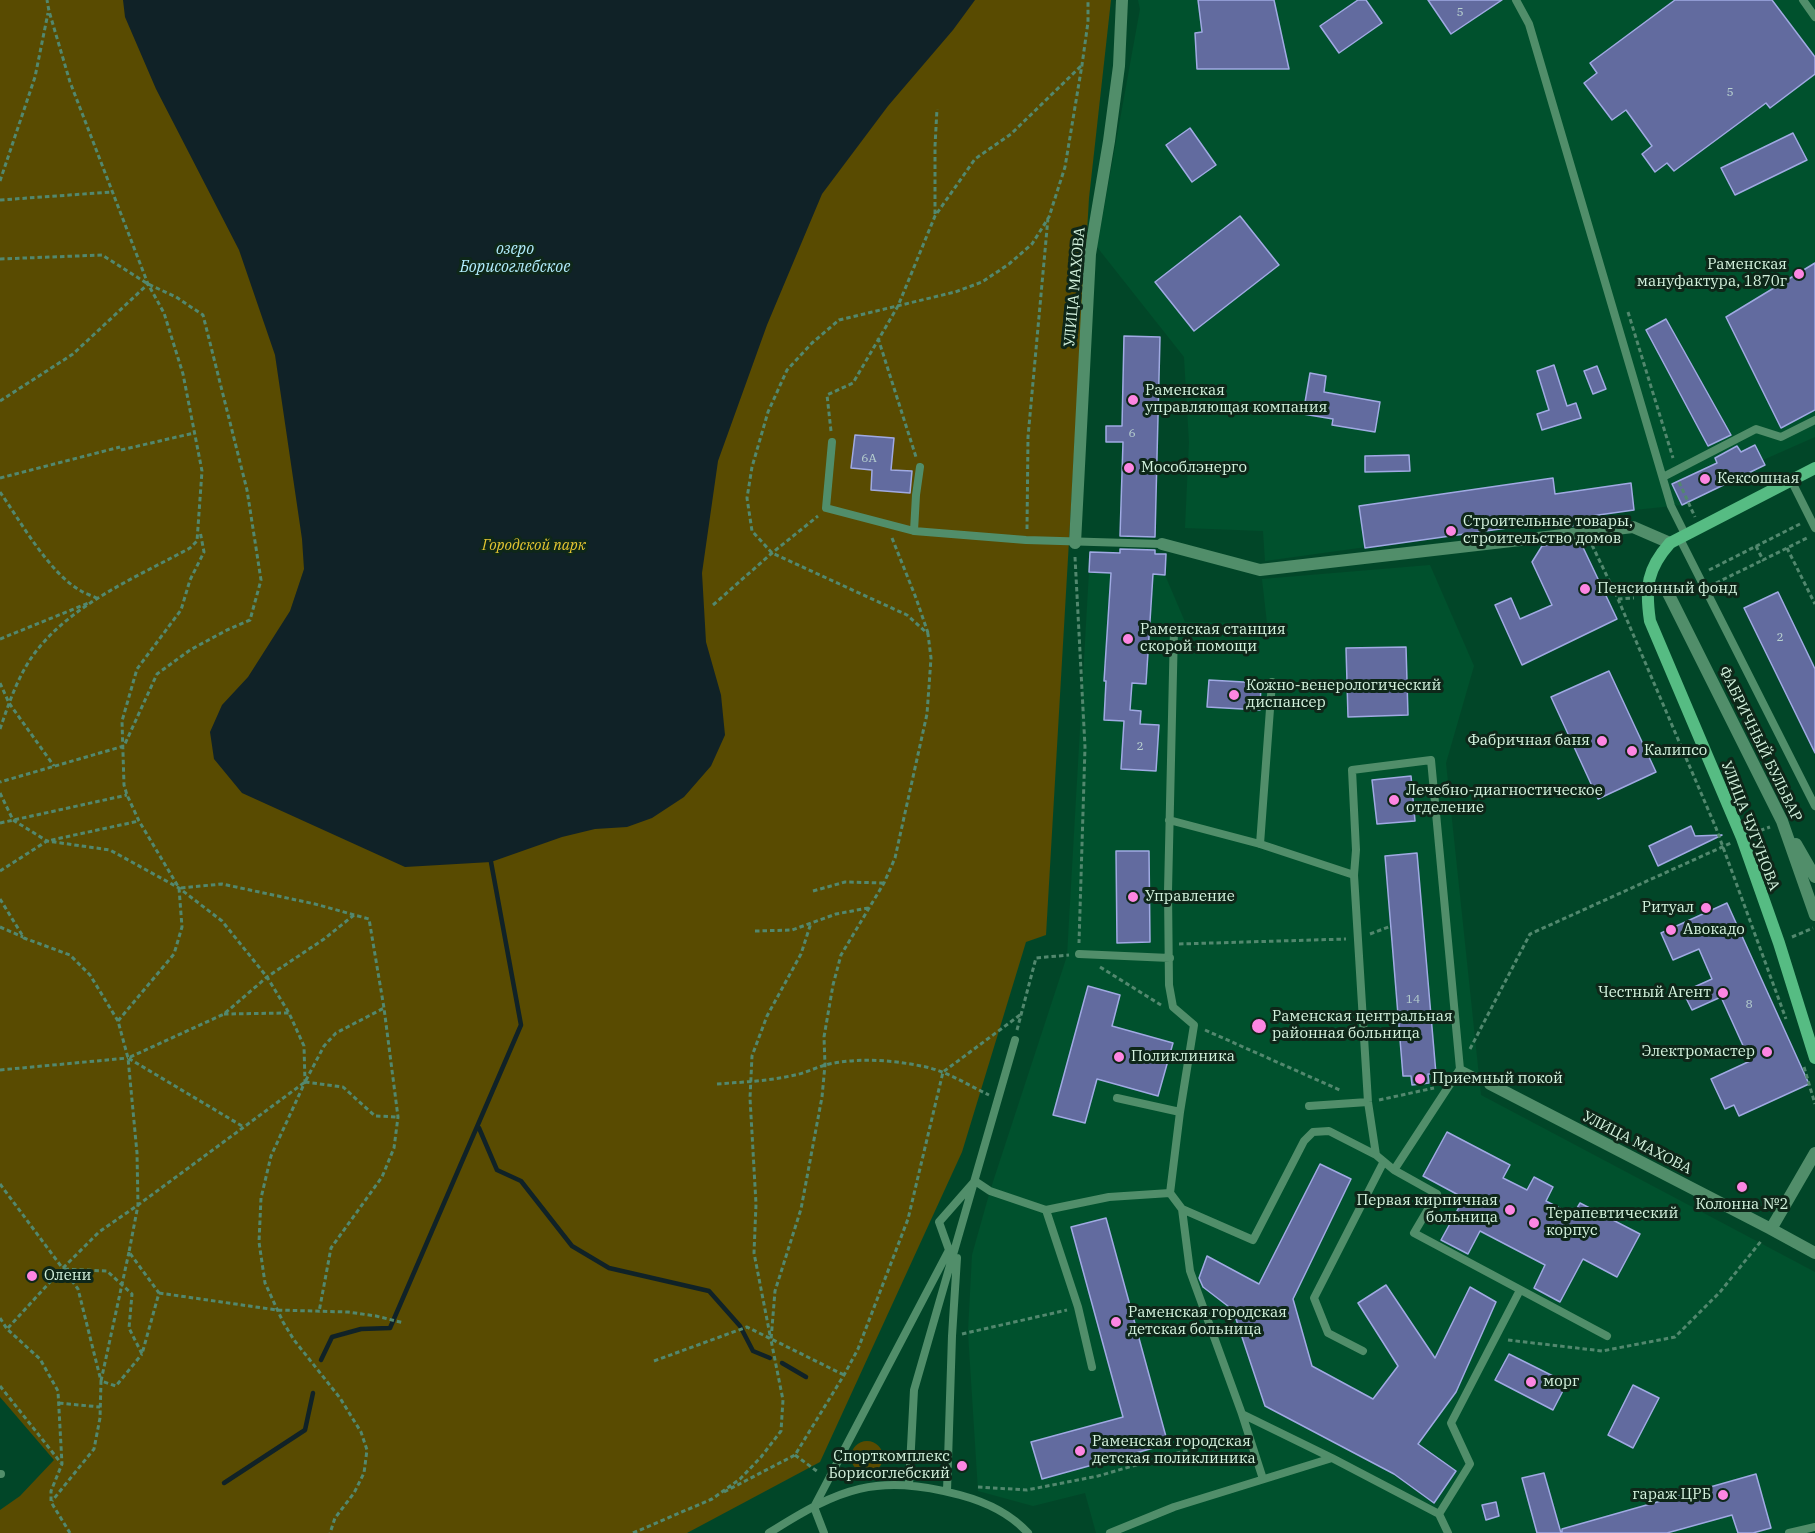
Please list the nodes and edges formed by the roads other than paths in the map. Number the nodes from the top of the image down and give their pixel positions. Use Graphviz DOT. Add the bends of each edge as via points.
graph roads {
  1 [pos="1122,0"];
  2 [pos="1516,0"];
  3 [pos="1803,0"];
  4 [pos="1815,16"];
  5 [pos="1815,420"];
  6 [pos="832,442"];
  7 [pos="920,467"];
  8 [pos="1815,468"];
  9 [pos="1663,477"];
  10 [pos="1791,480"];
  11 [pos="1815,528"];
  12 [pos="914,531"];
  13 [pos="1678,538"];
  14 [pos="1075,543"];
  15 [pos="1162,544"];
  16 [pos="1667,591"];
  17 [pos="1174,629"];
  18 [pos="1272,682"];
  19 [pos="1815,806"];
  20 [pos="1169,820"];
  21 [pos="1782,821"];
  22 [pos="1260,844"];
  23 [pos="1354,875"];
  24 [pos="1815,877"];
  25 [pos="1815,915"];
  26 [pos="1079,954"];
  27 [pos="1170,958"];
  28 [pos="1015,1040"];
  29 [pos="1815,1058"];
  30 [pos="1460,1069"];
  31 [pos="1490,1084"];
  32 [pos="1116,1098"];
  33 [pos="1368,1102"];
  34 [pos="1309,1106"];
  35 [pos="1180,1112"];
  36 [pos="1815,1153"];
  37 [pos="1376,1155"];
  38 [pos="1383,1163"];
  39 [pos="1394,1170"];
  40 [pos="975,1181"];
  41 [pos="1170,1193"];
  42 [pos="1182,1209"];
  43 [pos="1046,1210"];
  44 [pos="1767,1234"];
  45 [pos="958,1243"];
  46 [pos="1815,1253"];
  47 [pos="1520,1290"];
  48 [pos="1607,1336"];
  49 [pos="1363,1351"];
  50 [pos="1092,1367"];
  51 [pos="1242,1414"];
  52 [pos="1332,1458"];
  53 [pos="1263,1479"];
  54 [pos="909,1485"];
  55 [pos="947,1490"];
  56 [pos="813,1507"];
  57 [pos="1439,1514"];
  58 [pos="1815,1527"];
  59 [pos="769,1533"];
  60 [pos="824,1533"];
  61 [pos="1028,1533"];
  62 [pos="1110,1533"];
  63 [pos="1448,1533"];
  64 [pos="1789,1533"];
  1 -- 14 [label="street, УЛИЦА МАХОВА" via="1119,66 1090,254"];
  2 -- 9 [label="lane" via="1529,24"];
  3 -- 4 [label="lane"];
  5 -- 9 [label="lane" via="1781,437 1756,429"];
  6 -- 12 [label="lane" via="826,508"];
  7 -- 12 [label="lane"];
  8 -- 10 [label="main road"];
  9 -- 13 [label="lane"];
  10 -- 11 [label="lane"];
  10 -- 13 [label="main road"];
  12 -- 14 [label="lane"];
  13 -- 15 [label="street" via="1633,527 1260,570"];
  13 -- 19 [label="lane"];
  13 -- 29 [label="main road, УЛИЦА ЧУГУНОВА" via="1656,558 1647,597 1650,621 1742,838"];
  14 -- 15 [label="lane"];
  16 -- 21 [label="street, ФАБРИЧНЫЙ БУЛЬВАР"];
  17 -- 20 [label="lane"];
  18 -- 22 [label="lane"];
  20 -- 22 [label="lane"];
  20 -- 27 [label="lane"];
  21 -- 24 [label="street"];
  21 -- 25 [label="street, ФАБРИЧНЫЙ БУЛЬВАР"];
  22 -- 23 [label="lane"];
  23 -- 30 [label="lane" via="1352,770 1431,760"];
  23 -- 33 [label="lane"];
  26 -- 27 [label="lane"];
  27 -- 35 [label="lane" via="1173,1007 1194,1025"];
  28 -- 40 [label="lane"];
  30 -- 31 [label="lane"];
  30 -- 39 [label="lane"];
  31 -- 44 [label="street, УЛИЦА МАХОВА"];
  32 -- 35 [label="lane"];
  33 -- 34 [label="lane"];
  33 -- 37 [label="lane"];
  35 -- 41 [label="lane"];
  36 -- 44 [label="street"];
  37 -- 38 [label="lane"];
  37 -- 42 [label="lane" via="1329,1131 1313,1132 1304,1141 1253,1240"];
  38 -- 39 [label="lane"];
  38 -- 49 [label="lane" via="1314,1298 1328,1333"];
  39 -- 47 [label="lane" via="1437,1194 1414,1233"];
  40 -- 43 [label="lane" via="990,1191"];
  40 -- 45 [label="lane"];
  40 -- 56 [label="lane" via="939,1222 949,1250"];
  41 -- 42 [label="lane"];
  41 -- 43 [label="lane" via="1109,1197"];
  42 -- 51 [label="lane" via="1190,1271"];
  43 -- 50 [label="lane" via="1078,1307"];
  44 -- 46 [label="street, УЛИЦА МАХОВА"];
  45 -- 54 [label="lane" via="914,1390"];
  45 -- 55 [label="lane"];
  47 -- 48 [label="lane"];
  47 -- 57 [label="lane" via="1451,1423 1470,1464"];
  51 -- 52 [label="lane"];
  51 -- 53 [label="lane"];
  52 -- 53 [label="lane"];
  52 -- 57 [label="lane"];
  53 -- 62 [label="lane" via="1174,1507"];
  54 -- 55 [label="lane"];
  54 -- 56 [label="lane" via="861,1488"];
  55 -- 61 [label="lane" via="1012,1517"];
  56 -- 59 [label="lane"];
  56 -- 60 [label="lane"];
  57 -- 63 [label="lane"];
  58 -- 64 [label="lane"];
}
